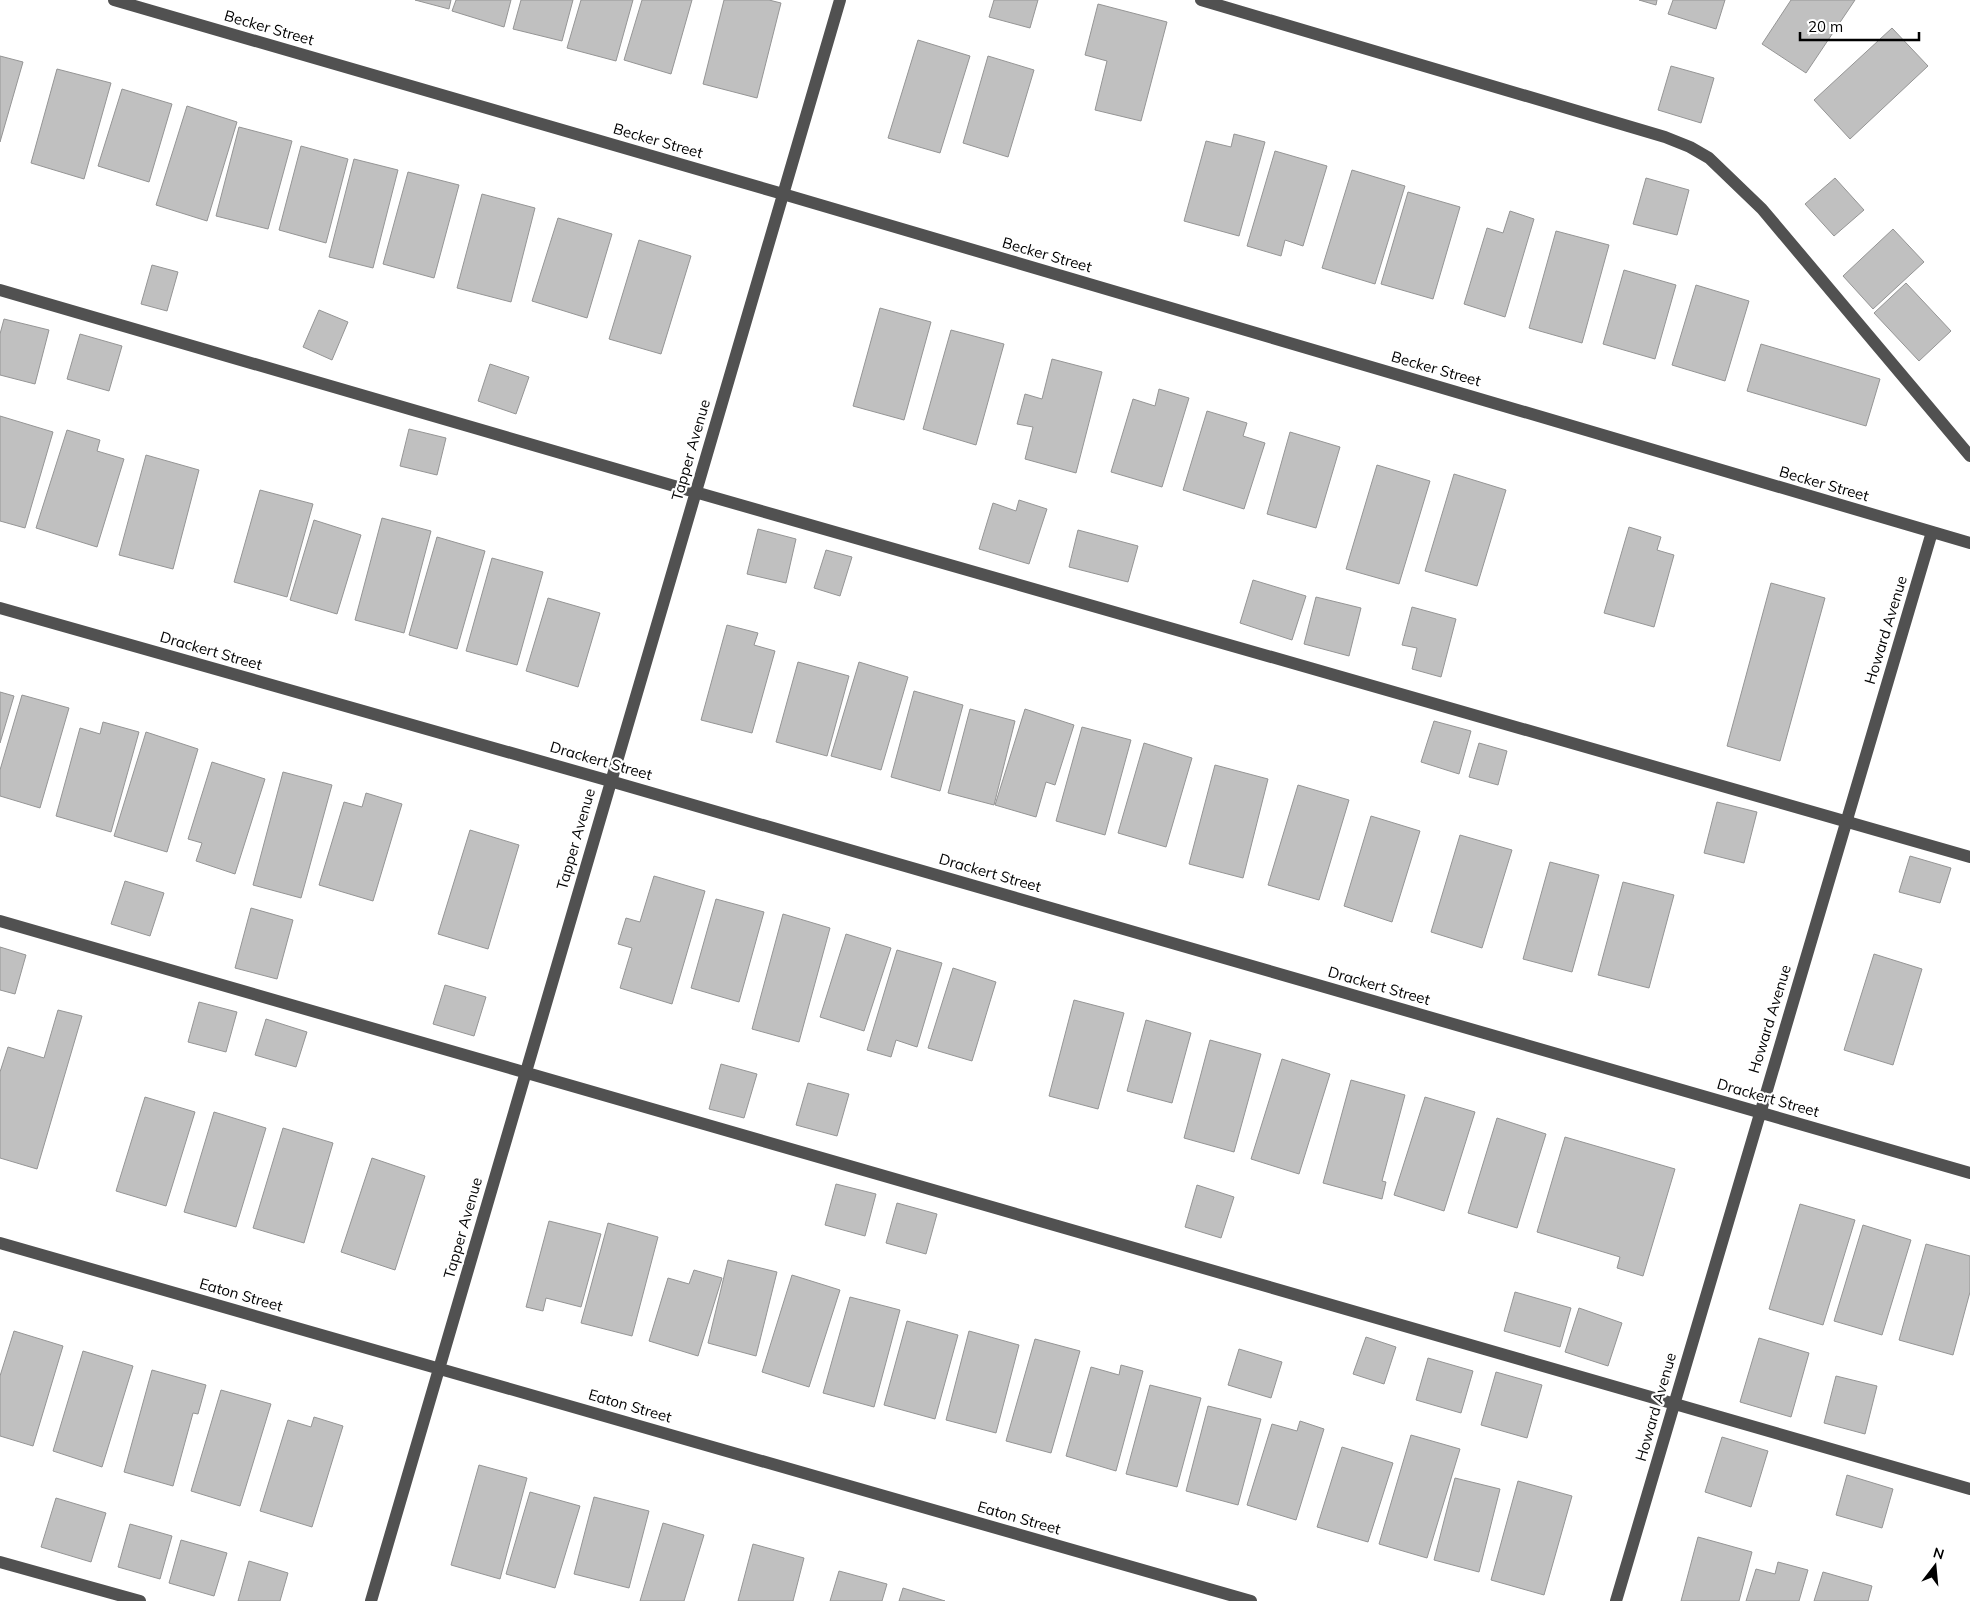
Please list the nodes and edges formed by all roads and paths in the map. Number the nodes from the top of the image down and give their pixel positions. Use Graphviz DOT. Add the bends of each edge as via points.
graph roads {
  1 [pos="114,0"];
  2 [pos="840,0"];
  3 [pos="1201,0"];
  4 [pos="783,194"];
  5 [pos="0,290"];
  6 [pos="1970,456"];
  7 [pos="696,492"];
  8 [pos="1932,532"];
  9 [pos="1970,543"];
  10 [pos="0,608"];
  11 [pos="610,781"];
  12 [pos="1846,820"];
  13 [pos="1970,857"];
  14 [pos="0,921"];
  15 [pos="525,1074"];
  16 [pos="1760,1112"];
  17 [pos="1970,1173"];
  18 [pos="0,1243"];
  19 [pos="439,1369"];
  20 [pos="1674,1405"];
  21 [pos="1970,1489"];
  22 [pos="0,1562"];
  23 [pos="140,1601"];
  24 [pos="371,1601"];
  25 [pos="1251,1601"];
  26 [pos="1616,1601"];
  1 -- 4 [label="street, Becker Street"];
  2 -- 4 [label="street, Tapper Avenue"];
  3 -- 6 [label="street" via="1665,137 1709,158 1762,209"];
  4 -- 7 [label="street, Tapper Avenue"];
  4 -- 8 [label="street, Becker Street"];
  5 -- 7 [label="street"];
  7 -- 11 [label="street, Tapper Avenue"];
  7 -- 12 [label="street"];
  8 -- 9 [label="street, Becker Street"];
  8 -- 12 [label="street, Howard Avenue"];
  10 -- 11 [label="street, Drackert Street"];
  11 -- 15 [label="street, Tapper Avenue"];
  11 -- 16 [label="street, Drackert Street"];
  12 -- 13 [label="street"];
  12 -- 16 [label="street, Howard Avenue"];
  14 -- 15 [label="street"];
  15 -- 19 [label="street, Tapper Avenue"];
  15 -- 20 [label="street"];
  16 -- 17 [label="street, Drackert Street"];
  16 -- 20 [label="street, Howard Avenue"];
  18 -- 19 [label="street, Eaton Street"];
  19 -- 24 [label="street, Tapper Avenue"];
  19 -- 25 [label="street, Eaton Street"];
  20 -- 21 [label="street"];
  20 -- 26 [label="street, Howard Avenue"];
  22 -- 23 [label="street"];
}
